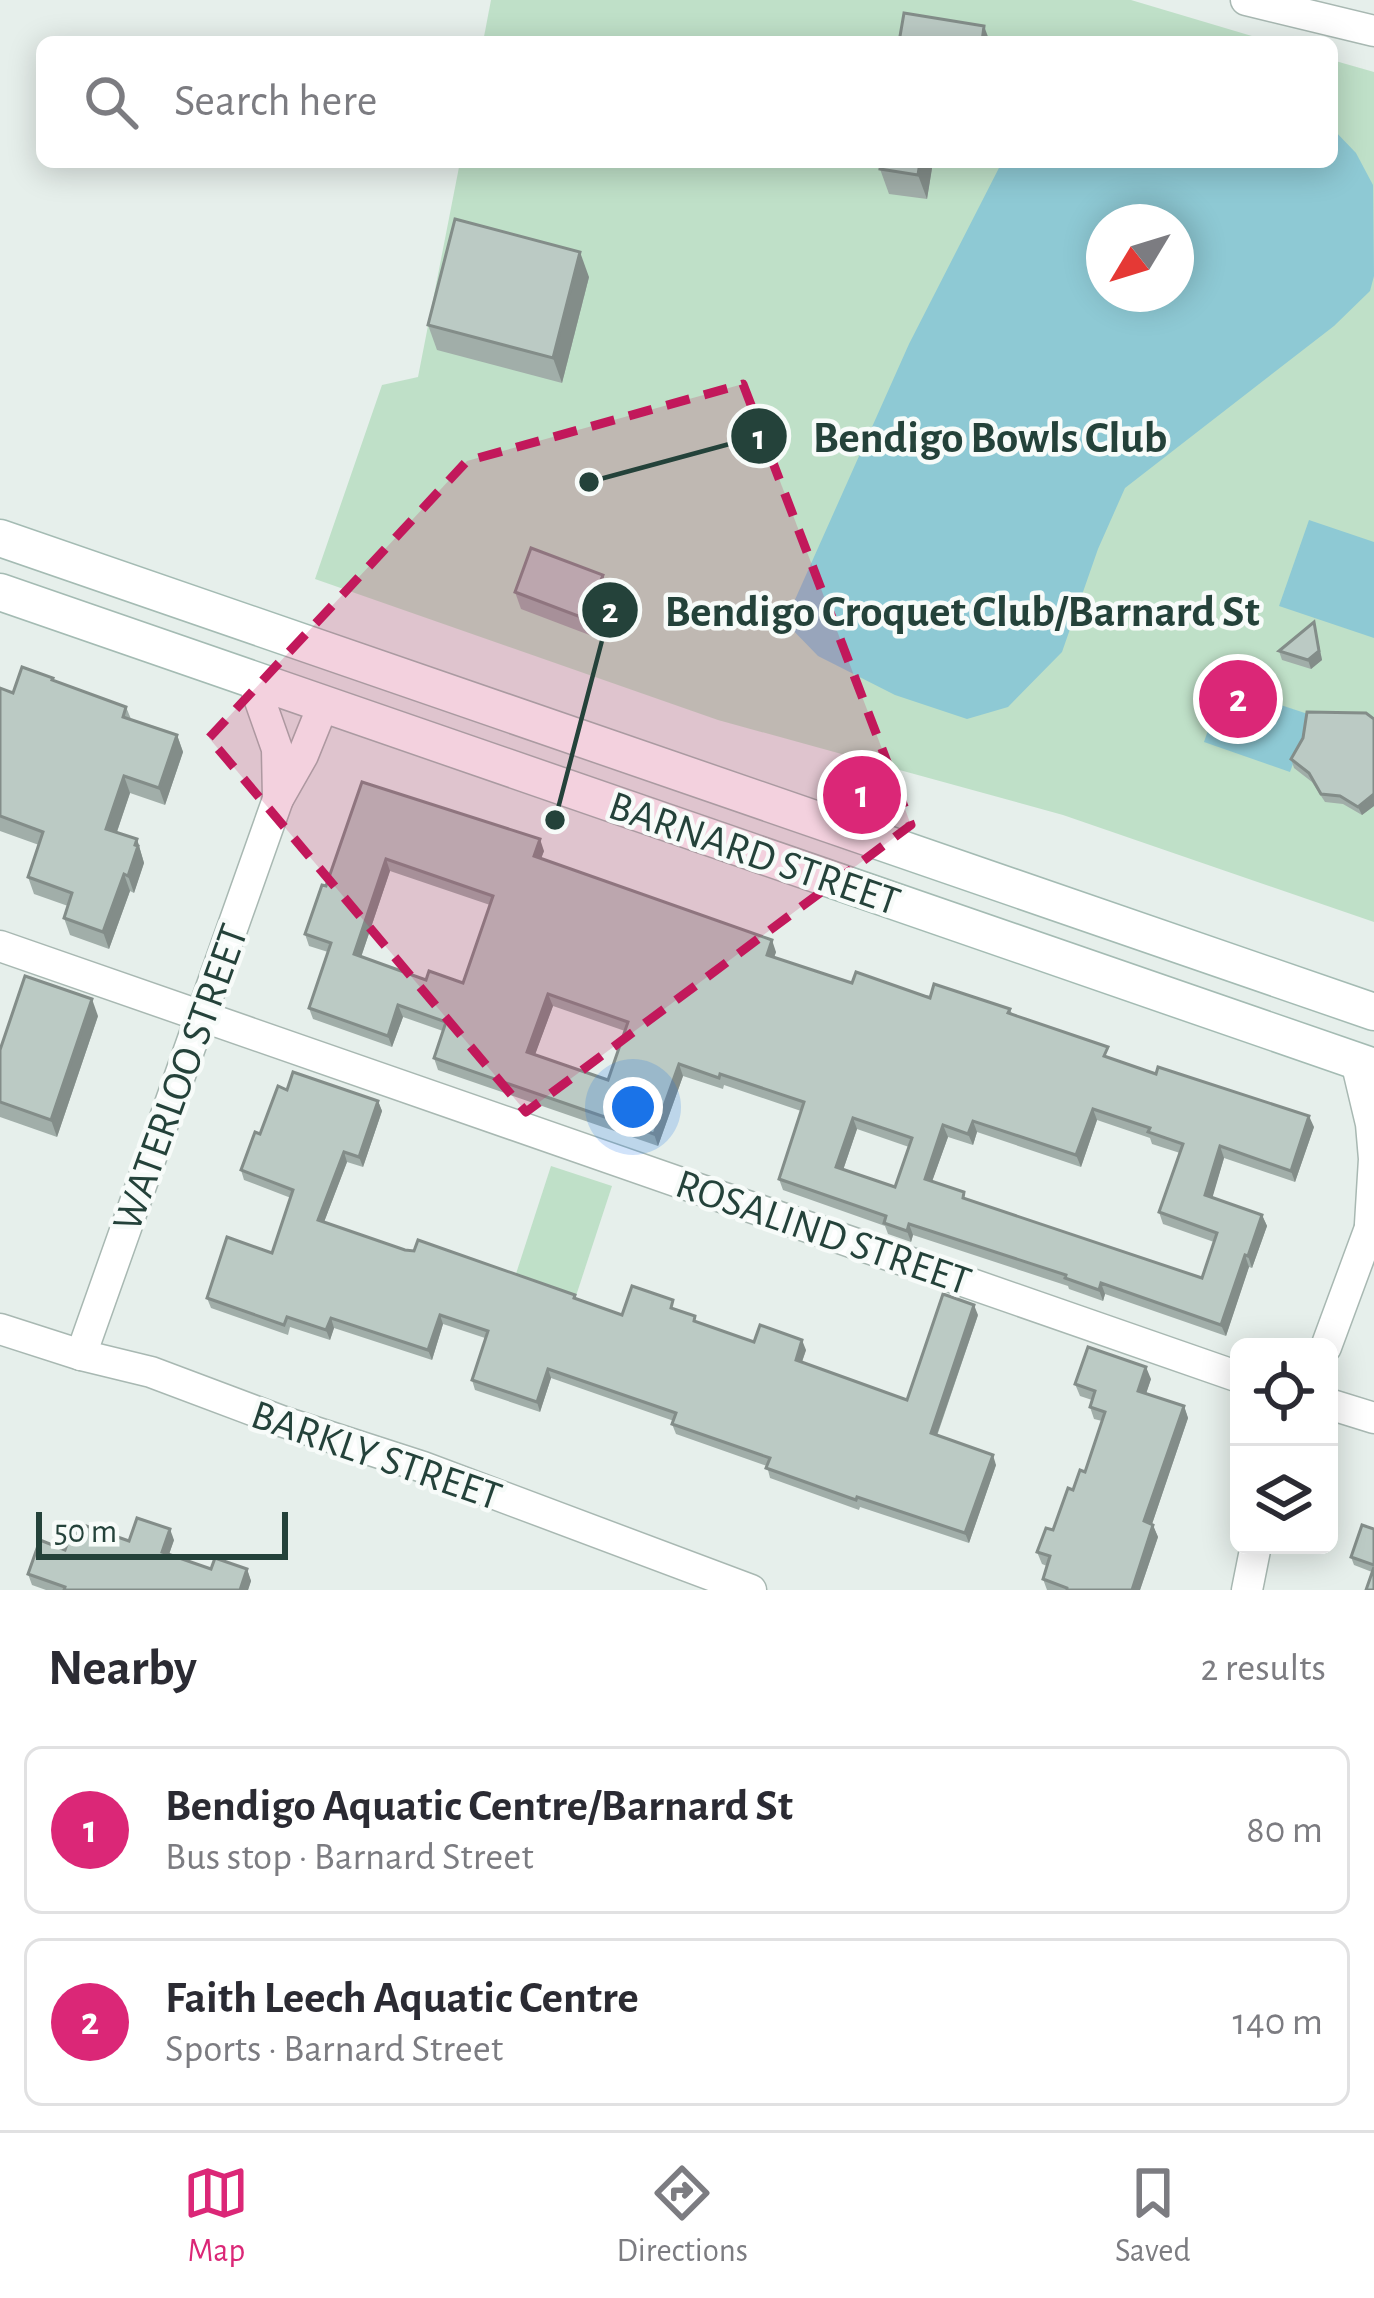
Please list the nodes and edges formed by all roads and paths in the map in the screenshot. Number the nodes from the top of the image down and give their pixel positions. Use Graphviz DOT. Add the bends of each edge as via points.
graph roads {
  1 [pos="1246,0"];
  2 [pos="1374,32"];
  3 [pos="7,541"];
  4 [pos="0,592"];
  5 [pos="252,678"];
  6 [pos="324,703"];
  7 [pos="278,799"];
  8 [pos="772,805"];
  9 [pos="1151,935"];
  10 [pos="0,946"];
  11 [pos="1078,964"];
  12 [pos="1374,1012"];
  13 [pos="201,1015"];
  14 [pos="1368,1056"];
  15 [pos="1372,1221"];
  16 [pos="0,1330"];
  17 [pos="1329,1338"];
  18 [pos="81,1355"];
  19 [pos="1230,1374"];
  20 [pos="1338,1407"];
  21 [pos="1374,1418"];
  22 [pos="1253,1554"];
  23 [pos="1254,1554"];
  24 [pos="751,1590"];
  25 [pos="1228,1590"];
  26 [pos="1247,1590"];
  1 -- 2 [label="street"];
  3 -- 6 [label="main road" via="98,592 314,671 328,689"];
  3 -- 8 [label="main road, BARNARD STREET"];
  4 -- 5 [label="main road, BARNARD STREET"];
  5 -- 6 [label="main road, BARNARD STREET"];
  5 -- 7 [label="street, WATERLOO STREET" via="277,749"];
  6 -- 7 [label="street, WATERLOO STREET"];
  6 -- 11 [label="main road, BARNARD STREET"];
  7 -- 13 [label="street, WATERLOO STREET"];
  8 -- 9 [label="main road, BARNARD STREET"];
  8 -- 11 [label="main road" via="792,840 1015,925"];
  9 -- 12 [label="main road, BARNARD STREET"];
  9 -- 14 [label="main road" via="1194,968"];
  10 -- 13 [label="street, ROSALIND STREET"];
  11 -- 14 [label="main road, BARNARD STREET"];
  13 -- 18 [label="street, WATERLOO STREET"];
  13 -- 19 [label="street, ROSALIND STREET"];
  14 -- 15 [label="street"];
  15 -- 17 [label="street"];
  16 -- 18 [label="street, BARKLY STREET"];
  18 -- 24 [label="street, BARKLY STREET" via="423,1467"];
  20 -- 21 [label="street"];
  22 -- 25 [label="street"];
  23 -- 26 [label="street"];
}
